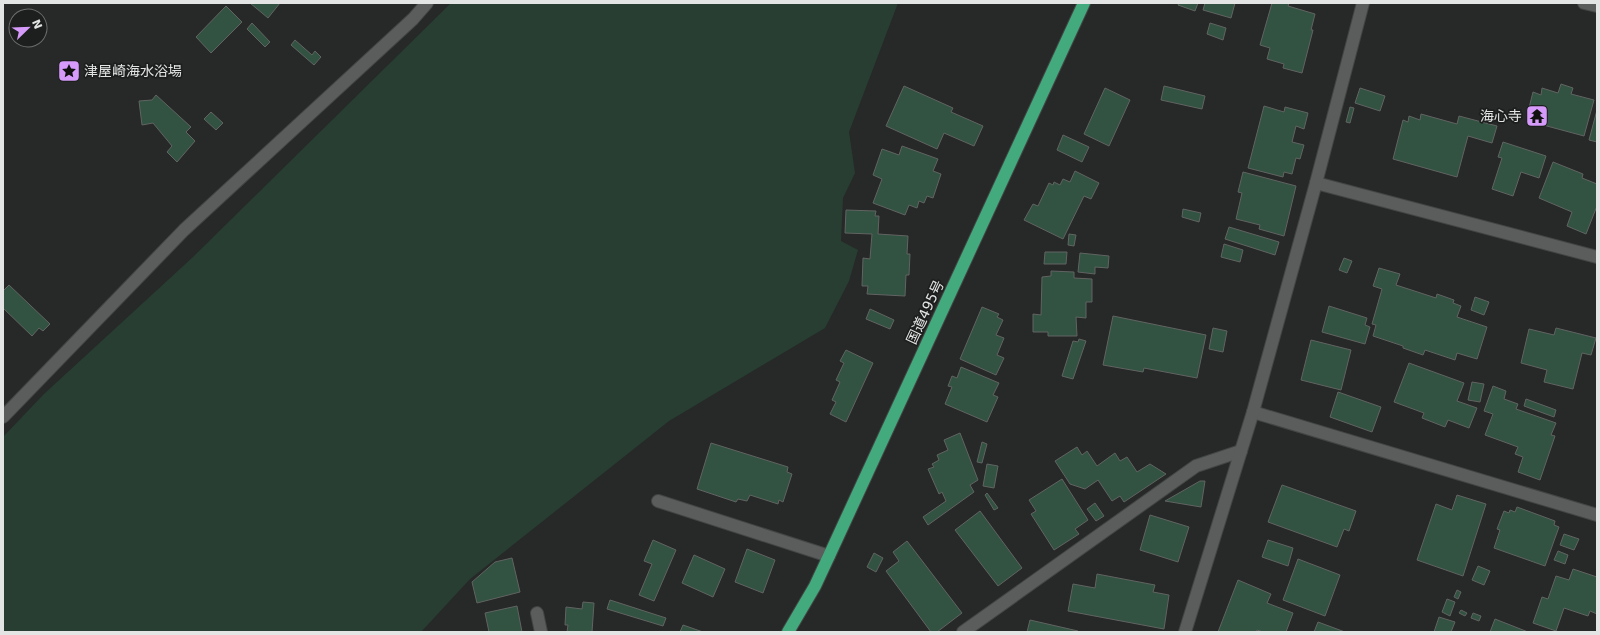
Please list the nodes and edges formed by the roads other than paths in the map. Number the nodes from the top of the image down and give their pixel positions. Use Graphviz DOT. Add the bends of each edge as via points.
graph roads {
  1 [pos="427,3"];
  2 [pos="1084,3"];
  3 [pos="1363,3"];
  4 [pos="1584,3"];
  5 [pos="1597,6"];
  6 [pos="1316,183"];
  7 [pos="1597,257"];
  8 [pos="1253,412"];
  9 [pos="3,417"];
  10 [pos="1241,451"];
  11 [pos="658,501"];
  12 [pos="1597,515"];
  13 [pos="829,556"];
  14 [pos="537,613"];
  15 [pos="541,632"];
  16 [pos="788,632"];
  17 [pos="962,632"];
  18 [pos="1185,632"];
  1 -- 9 [label="street" via="413,20 184,230"];
  2 -- 13 [label="highway, 国道495号"];
  3 -- 6 [label="street"];
  4 -- 5 [label="street"];
  6 -- 7 [label="street"];
  6 -- 8 [label="street"];
  8 -- 10 [label="street"];
  8 -- 12 [label="street"];
  10 -- 17 [label="street" via="1196,466"];
  10 -- 18 [label="street"];
  11 -- 13 [label="street"];
  13 -- 16 [label="highway, 国道495号"];
  14 -- 15 [label="street"];
}
